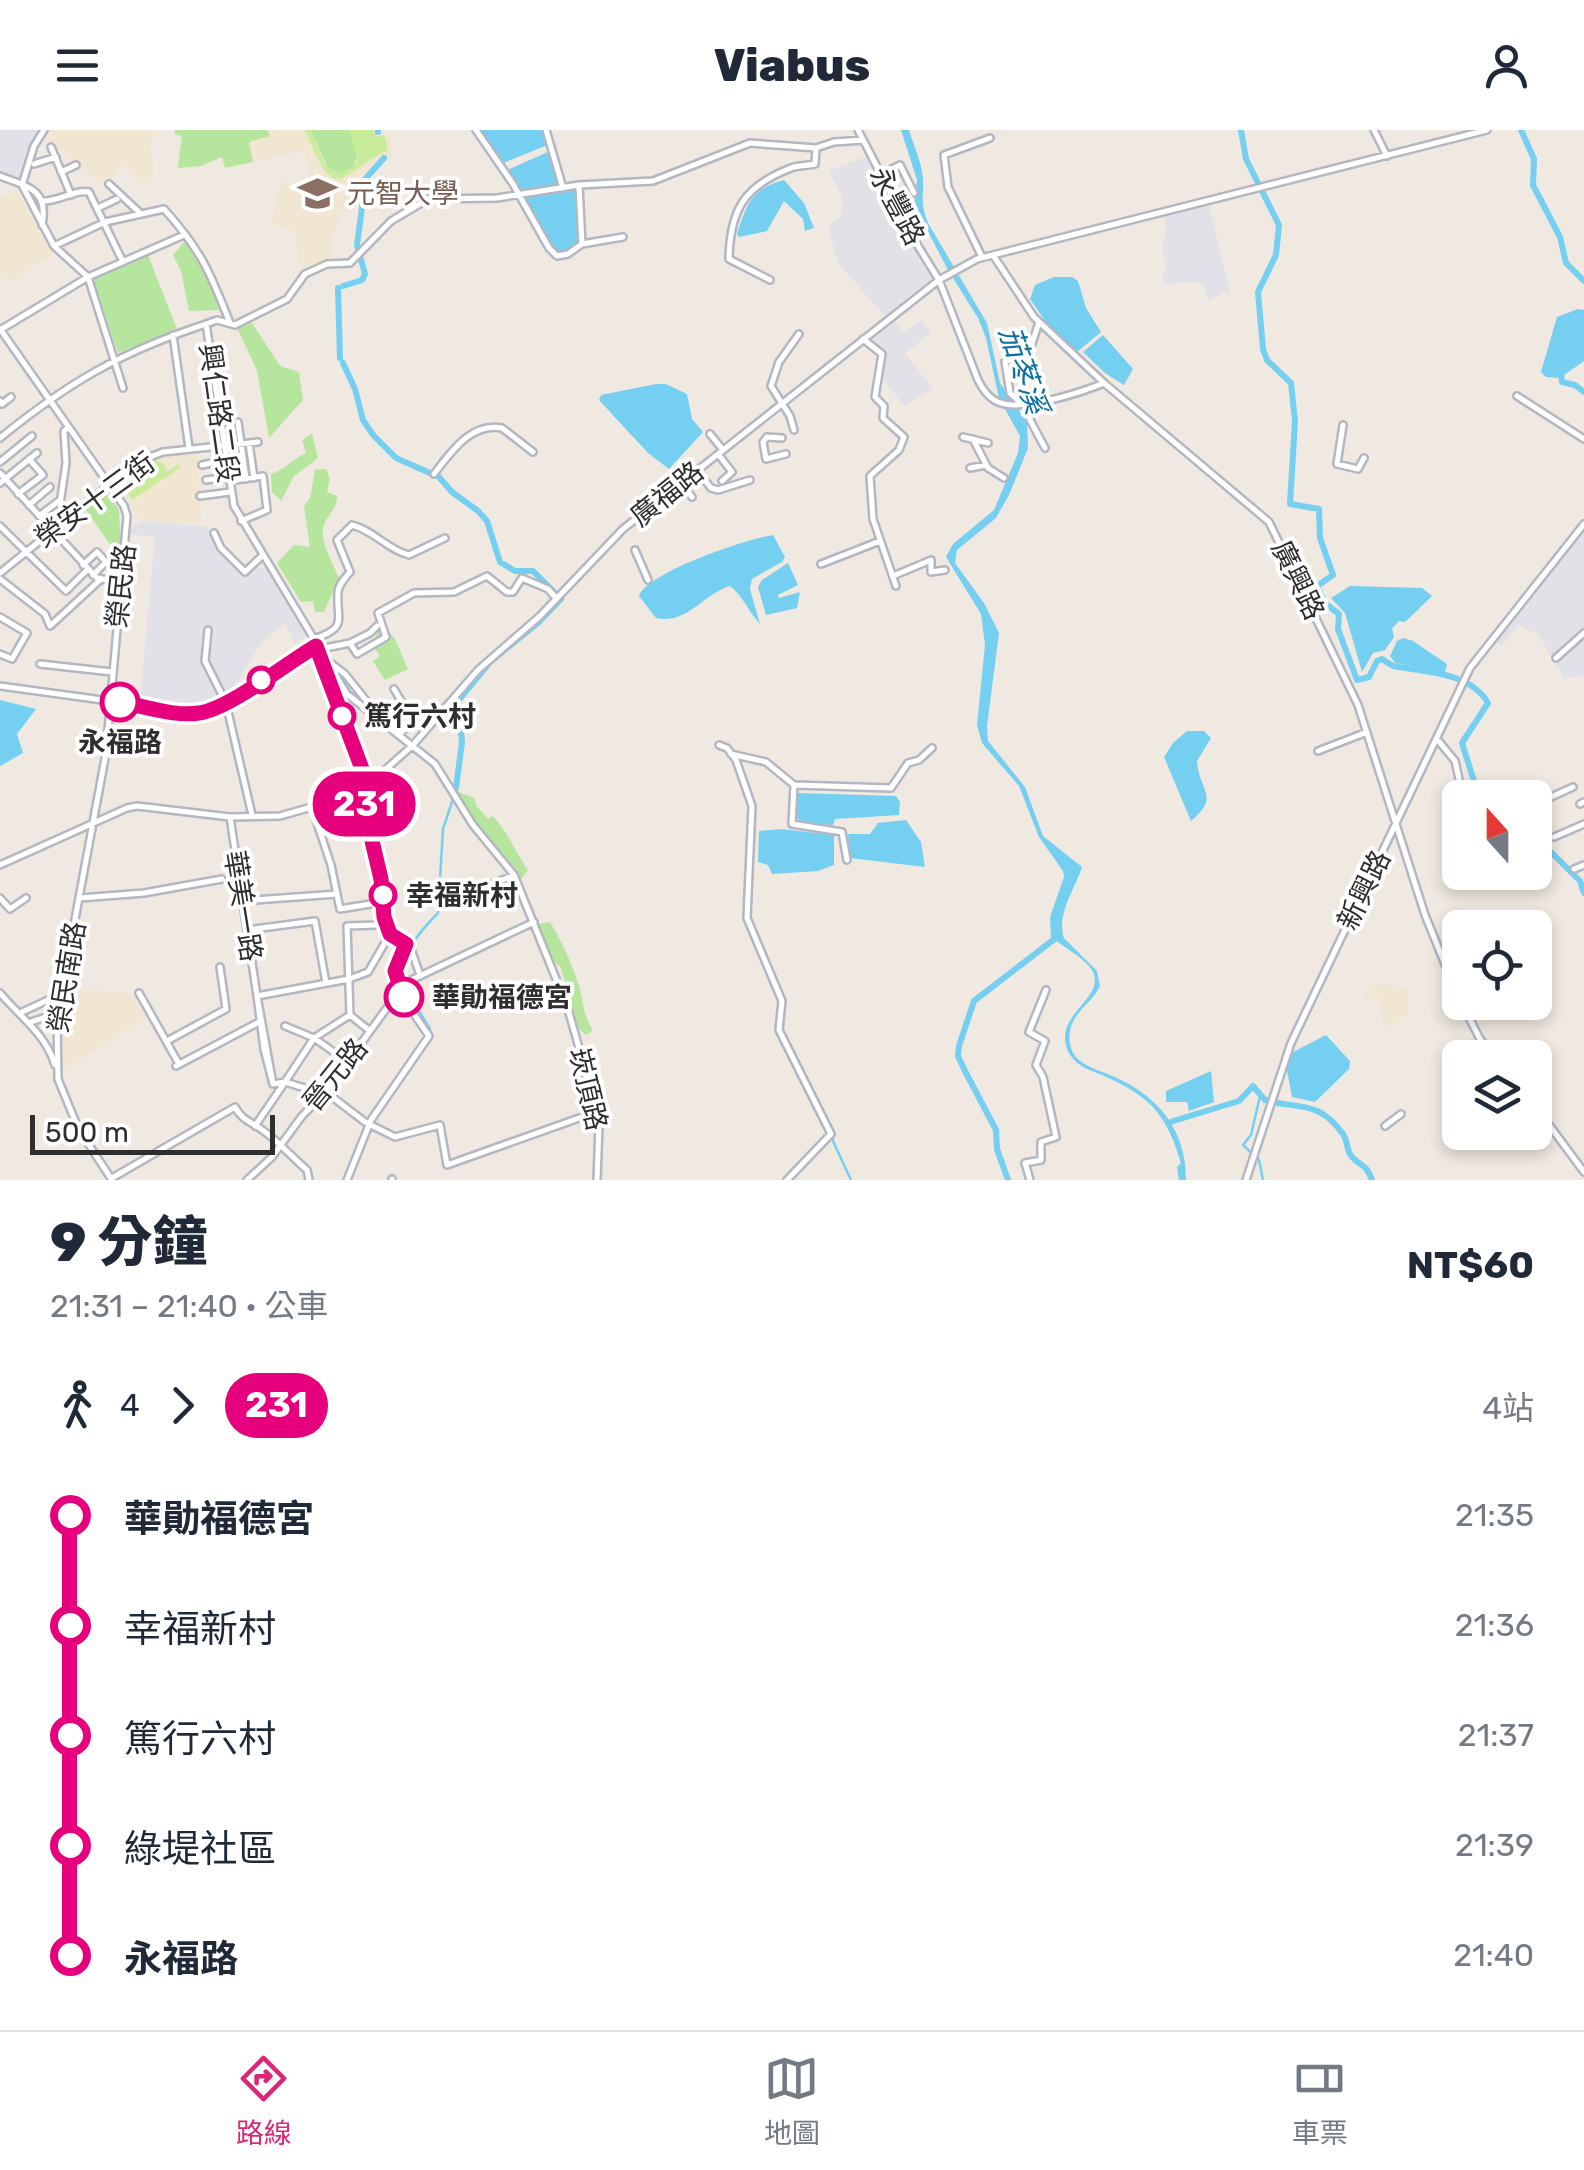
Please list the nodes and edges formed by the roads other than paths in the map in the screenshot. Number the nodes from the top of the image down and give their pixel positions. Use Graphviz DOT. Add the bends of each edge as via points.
graph roads {
  1 [pos="44,130"];
  2 [pos="476,130"];
  3 [pos="546,130"];
  4 [pos="858,130"];
  5 [pos="1374,130"];
  6 [pos="1486,130"];
  7 [pos="990,138"];
  8 [pos="863,140"];
  9 [pos="52,147"];
  10 [pos="816,148"];
  11 [pos="1387,156"];
  12 [pos="56,157"];
  13 [pos="34,164"];
  14 [pos="76,165"];
  15 [pos="61,172"];
  16 [pos="880,174"];
  17 [pos="0,176"];
  18 [pos="109,184"];
  19 [pos="22,185"];
  20 [pos="579,185"];
  21 [pos="562,188"];
  22 [pos="914,193"];
  23 [pos="70,195"];
  24 [pos="518,195"];
  25 [pos="116,199"];
  26 [pos="44,201"];
  27 [pos="98,208"];
  28 [pos="140,214"];
  29 [pos="105,222"];
  30 [pos="42,225"];
  31 [pos="184,235"];
  32 [pos="623,238"];
  33 [pos="582,244"];
  34 [pos="54,246"];
  35 [pos="994,254"];
  36 [pos="982,257"];
  37 [pos="124,262"];
  38 [pos="88,278"];
  39 [pos="770,280"];
  40 [pos="939,280"];
  41 [pos="1040,322"];
  42 [pos="206,324"];
  43 [pos="230,324"];
  44 [pos="0,330"];
  45 [pos="798,334"];
  46 [pos="173,335"];
  47 [pos="864,338"];
  48 [pos="114,358"];
  49 [pos="1104,382"];
  50 [pos="123,388"];
  51 [pos="1518,396"];
  52 [pos="11,397"];
  53 [pos="48,398"];
  54 [pos="0,401"];
  55 [pos="1032,402"];
  56 [pos="782,403"];
  57 [pos="1022,404"];
  58 [pos="238,422"];
  59 [pos="757,423"];
  60 [pos="1343,425"];
  61 [pos="68,428"];
  62 [pos="794,430"];
  63 [pos="710,434"];
  64 [pos="32,436"];
  65 [pos="766,437"];
  66 [pos="962,437"];
  67 [pos="0,438"];
  68 [pos="782,438"];
  69 [pos="973,439"];
  70 [pos="1584,439"];
  71 [pos="258,442"];
  72 [pos="988,443"];
  73 [pos="245,444"];
  74 [pos="223,446"];
  75 [pos="189,448"];
  76 [pos="1046,448"];
  77 [pos="533,452"];
  78 [pos="720,452"];
  79 [pos="37,453"];
  80 [pos="786,454"];
  81 [pos="1364,458"];
  82 [pos="29,459"];
  83 [pos="225,460"];
  84 [pos="0,462"];
  85 [pos="202,465"];
  86 [pos="986,465"];
  87 [pos="970,468"];
  88 [pos="697,470"];
  89 [pos="434,474"];
  90 [pos="2,478"];
  91 [pos="250,478"];
  92 [pos="1004,478"];
  93 [pos="228,479"];
  94 [pos="206,480"];
  95 [pos="750,480"];
  96 [pos="722,481"];
  97 [pos="680,484"];
  98 [pos="108,485"];
  99 [pos="50,487"];
  100 [pos="230,492"];
  101 [pos="18,494"];
  102 [pos="200,496"];
  103 [pos="692,497"];
  104 [pos="62,498"];
  105 [pos="28,506"];
  106 [pos="72,513"];
  107 [pos="39,516"];
  108 [pos="66,519"];
  109 [pos="242,521"];
  110 [pos="1584,524"];
  111 [pos="0,526"];
  112 [pos="52,529"];
  113 [pos="214,533"];
  114 [pos="445,538"];
  115 [pos="880,541"];
  116 [pos="25,550"];
  117 [pos="635,550"];
  118 [pos="262,556"];
  119 [pos="821,564"];
  120 [pos="88,570"];
  121 [pos="945,570"];
  122 [pos="0,576"];
  123 [pos="893,576"];
  124 [pos="100,580"];
  125 [pos="648,580"];
  126 [pos="121,582"];
  127 [pos="896,586"];
  128 [pos="556,597"];
  129 [pos="0,617"];
  130 [pos="377,626"];
  131 [pos="208,630"];
  132 [pos="1584,633"];
  133 [pos="350,644"];
  134 [pos="316,645"];
  135 [pos="0,654"];
  136 [pos="1556,658"];
  137 [pos="327,661"];
  138 [pos="40,664"];
  139 [pos="113,672"];
  140 [pos="0,686"];
  141 [pos="394,689"];
  142 [pos="110,700"];
  143 [pos="226,702"];
  144 [pos="386,726"];
  145 [pos="1367,732"];
  146 [pos="398,735"];
  147 [pos="1437,739"];
  148 [pos="412,745"];
  149 [pos="719,746"];
  150 [pos="932,748"];
  151 [pos="1318,751"];
  152 [pos="731,754"];
  153 [pos="1459,780"];
  154 [pos="368,785"];
  155 [pos="794,785"];
  156 [pos="1572,787"];
  157 [pos="360,790"];
  158 [pos="1552,795"];
  159 [pos="312,808"];
  160 [pos="252,815"];
  161 [pos="230,816"];
  162 [pos="94,821"];
  163 [pos="1396,824"];
  164 [pos="1584,824"];
  165 [pos="1554,837"];
  166 [pos="847,860"];
  167 [pos="0,864"];
  168 [pos="1584,865"];
  169 [pos="1574,869"];
  170 [pos="514,875"];
  171 [pos="222,879"];
  172 [pos="483,888"];
  173 [pos="337,894"];
  174 [pos="0,898"];
  175 [pos="26,898"];
  176 [pos="80,898"];
  177 [pos="255,900"];
  178 [pos="383,902"];
  179 [pos="384,917"];
  180 [pos="534,922"];
  181 [pos="248,930"];
  182 [pos="390,934"];
  183 [pos="406,944"];
  184 [pos="1442,963"];
  185 [pos="220,967"];
  186 [pos="420,976"];
  187 [pos="349,978"];
  188 [pos="326,983"];
  189 [pos="400,988"];
  190 [pos="1046,990"];
  191 [pos="0,993"];
  192 [pos="138,993"];
  193 [pos="257,996"];
  194 [pos="60,1001"];
  195 [pos="20,1013"];
  196 [pos="58,1013"];
  197 [pos="350,1015"];
  198 [pos="31,1022"];
  199 [pos="260,1022"];
  200 [pos="284,1026"];
  201 [pos="370,1031"];
  202 [pos="314,1038"];
  203 [pos="167,1042"];
  204 [pos="348,1062"];
  205 [pos="57,1071"];
  206 [pos="284,1082"];
  207 [pos="274,1084"];
  208 [pos="326,1093"];
  209 [pos="596,1112"];
  210 [pos="1401,1114"];
  211 [pos="370,1124"];
  212 [pos="255,1126"];
  213 [pos="1386,1126"];
  214 [pos="1552,1129"];
  215 [pos="278,1146"];
  216 [pos="1584,1172"];
  217 [pos="112,1179"];
  218 [pos="247,1180"];
  219 [pos="309,1180"];
  220 [pos="347,1180"];
  221 [pos="596,1180"];
  222 [pos="787,1180"];
  223 [pos="1030,1180"];
  224 [pos="1246,1180"];
  1 -- 19 [label="street"];
  2 -- 24 [label="street"];
  3 -- 21 [label="street"];
  4 -- 8 [label="street, 永豐路"];
  5 -- 11 [label="street"];
  6 -- 11 [label="street"];
  7 -- 36 [label="street" via="944,155 948,187"];
  8 -- 10 [label="street"];
  8 -- 16 [label="street, 永豐路"];
  9 -- 12 [label="street"];
  10 -- 20 [label="street" via="750,143 652,181"];
  10 -- 39 [label="street" via="814,164 792,167 754,187 733,222 729,259"];
  11 -- 35 [label="street"];
  12 -- 13 [label="street"];
  12 -- 15 [label="street"];
  14 -- 15 [label="street"];
  15 -- 23 [label="street"];
  16 -- 22 [label="street" via="900,164"];
  16 -- 40 [label="street, 永豐路"];
  17 -- 19 [label="street"];
  18 -- 28 [label="street"];
  19 -- 26 [label="street"];
  19 -- 30 [label="street"];
  20 -- 21 [label="street"];
  20 -- 33 [label="street"];
  21 -- 24 [label="street"];
  23 -- 26 [label="street"];
  23 -- 27 [label="street" via="88,191"];
  24 -- 33 [label="street" via="555,255"];
  24 -- 43 [label="street" via="428,200 391,221 350,263 305,274 280,304"];
  25 -- 27 [label="street"];
  26 -- 30 [label="street"];
  27 -- 29 [label="street"];
  28 -- 29 [label="street"];
  28 -- 31 [label="street" via="162,208"];
  29 -- 34 [label="street"];
  29 -- 37 [label="street"];
  30 -- 34 [label="street"];
  31 -- 37 [label="street"];
  31 -- 43 [label="street" via="206,262"];
  32 -- 33 [label="street"];
  34 -- 38 [label="street"];
  35 -- 36 [label="street"];
  35 -- 41 [label="street, 廣興路"];
  36 -- 40 [label="street, 廣福路"];
  37 -- 38 [label="street"];
  38 -- 44 [label="street"];
  38 -- 48 [label="street"];
  40 -- 47 [label="street, 廣福路"];
  40 -- 57 [label="street, 永豐路" via="980,384 996,401"];
  41 -- 49 [label="street, 廣興路"];
  41 -- 57 [label="street" via="1029,353 1005,362 1010,393"];
  42 -- 43 [label="street"];
  42 -- 46 [label="street, 興仁路二段"];
  42 -- 74 [label="street, 興仁路二段"];
  44 -- 53 [label="street, 榮民路"];
  45 -- 56 [label="street" via="771,386"];
  46 -- 48 [label="street, 興仁路二段"];
  46 -- 75 [label="street"];
  47 -- 56 [label="street, 廣福路"];
  47 -- 115 [label="street" via="882,354 876,397 884,406 882,418 904,437 870,476"];
  48 -- 50 [label="street"];
  48 -- 53 [label="street, 興仁路二段"];
  49 -- 55 [label="street"];
  49 -- 145 [label="street, 廣興路" via="1270,522"];
  51 -- 70 [label="street"];
  52 -- 54 [label="street"];
  53 -- 61 [label="street, 榮民路"];
  53 -- 67 [label="street, 興仁路二段"];
  55 -- 57 [label="street"];
  55 -- 76 [label="street" via="1030,420"];
  56 -- 59 [label="street, 廣福路"];
  56 -- 62 [label="street"];
  58 -- 73 [label="street"];
  59 -- 65 [label="street"];
  59 -- 78 [label="street, 廣福路"];
  60 -- 81 [label="street" via="1337,464 1358,469"];
  61 -- 98 [label="street, 榮民路"];
  61 -- 104 [label="street"];
  63 -- 78 [label="street"];
  64 -- 84 [label="street"];
  65 -- 68 [label="street"];
  65 -- 80 [label="street" via="766,459"];
  66 -- 69 [label="street"];
  69 -- 72 [label="street"];
  69 -- 86 [label="street"];
  71 -- 73 [label="street, 榮安十三街"];
  73 -- 74 [label="street, 榮安十三街"];
  73 -- 91 [label="street"];
  74 -- 75 [label="street, 榮安十三街"];
  74 -- 83 [label="street, 興仁路二段"];
  75 -- 98 [label="street, 榮安十三街" via="139,461"];
  77 -- 89 [label="street" via="502,428 482,428"];
  78 -- 88 [label="street, 廣福路"];
  78 -- 96 [label="street" via="732,472"];
  79 -- 82 [label="street"];
  82 -- 90 [label="street"];
  82 -- 101 [label="street" via="43,475"];
  83 -- 85 [label="street"];
  83 -- 93 [label="street, 興仁路二段"];
  86 -- 87 [label="street"];
  86 -- 92 [label="street"];
  88 -- 95 [label="street" via="718,490"];
  88 -- 97 [label="street, 廣福路"];
  90 -- 101 [label="street"];
  91 -- 93 [label="street"];
  91 -- 109 [label="street" via="263,476 267,510"];
  93 -- 94 [label="street"];
  93 -- 100 [label="street, 興仁路二段"];
  97 -- 103 [label="street"];
  97 -- 128 [label="street, 廣福路" via="623,529"];
  98 -- 106 [label="street, 榮安十三街"];
  98 -- 126 [label="street, 榮民路" via="127,516"];
  99 -- 105 [label="street"];
  100 -- 102 [label="street"];
  100 -- 109 [label="street, 興仁路二段"];
  101 -- 105 [label="street"];
  104 -- 106 [label="street"];
  104 -- 107 [label="street"];
  104 -- 108 [label="street"];
  105 -- 107 [label="street"];
  106 -- 108 [label="street, 榮安十三街"];
  107 -- 112 [label="street"];
  108 -- 112 [label="street, 榮安十三街"];
  109 -- 118 [label="street, 興仁路二段"];
  110 -- 147 [label="street, 新興路" via="1476,659"];
  111 -- 116 [label="street"];
  112 -- 116 [label="street, 榮安十三街"];
  112 -- 120 [label="street"];
  113 -- 118 [label="street" via="245,572"];
  114 -- 134 [label="street" via="409,555 352,525 338,536 350,567 339,588 341,614"];
  115 -- 119 [label="street"];
  115 -- 123 [label="street"];
  116 -- 120 [label="street" via="66,592"];
  116 -- 122 [label="street, 榮安十三街"];
  117 -- 125 [label="street"];
  118 -- 134 [label="street, 興仁路二段"];
  120 -- 124 [label="street"];
  121 -- 123 [label="street" via="931,572 930,560"];
  122 -- 124 [label="street" via="50,626"];
  123 -- 127 [label="street"];
  124 -- 126 [label="street"];
  126 -- 139 [label="street, 榮民路"];
  128 -- 133 [label="street" via="522,578 507,592 487,576 454,592 414,593 378,613 384,640 356,654"];
  128 -- 148 [label="street, 廣福路"];
  129 -- 135 [label="street" via="27,632 12,659"];
  130 -- 133 [label="street"];
  131 -- 143 [label="street, 華美一路" via="205,661"];
  132 -- 136 [label="street"];
  133 -- 134 [label="street"];
  134 -- 137 [label="street"];
  134 -- 143 [label="street"];
  134 -- 154 [label="street, 興仁路二段"];
  137 -- 144 [label="street"];
  137 -- 144 [label="street" via="348,694"];
  138 -- 139 [label="street"];
  139 -- 142 [label="street, 榮民路"];
  140 -- 142 [label="street"];
  141 -- 146 [label="street" via="408,725"];
  142 -- 143 [label="street" via="192,714"];
  142 -- 162 [label="street, 榮民路"];
  143 -- 160 [label="street, 華美一路"];
  144 -- 146 [label="street, 崁頂路"];
  145 -- 151 [label="street"];
  145 -- 163 [label="street, 廣興路"];
  146 -- 148 [label="street, 崁頂路"];
  147 -- 153 [label="street" via="1455,761"];
  147 -- 163 [label="street, 新興路"];
  148 -- 154 [label="street, 廣福路"];
  148 -- 170 [label="street, 崁頂路" via="435,764"];
  149 -- 152 [label="street"];
  150 -- 155 [label="street" via="908,763 894,788"];
  152 -- 155 [label="street" via="766,762"];
  152 -- 222 [label="street" via="752,806 746,918 782,1001 779,1030 830,1137"];
  154 -- 157 [label="street, 廣福路"];
  155 -- 166 [label="street" via="792,824 842,832"];
  156 -- 158 [label="street"];
  157 -- 159 [label="street, 廣福路"];
  157 -- 178 [label="street"];
  159 -- 160 [label="street, 廣福路"];
  159 -- 173 [label="street"];
  160 -- 161 [label="street, 廣福路"];
  161 -- 162 [label="street, 廣福路" via="137,806"];
  161 -- 181 [label="street, 華美一路"];
  162 -- 167 [label="street, 廣福路"];
  162 -- 176 [label="street, 榮民南路"];
  163 -- 184 [label="street, 廣興路"];
  163 -- 224 [label="street, 新興路" via="1291,1043"];
  164 -- 165 [label="street"];
  168 -- 169 [label="street"];
  170 -- 172 [label="street"];
  170 -- 180 [label="street, 崁頂路"];
  171 -- 176 [label="street"];
  173 -- 177 [label="street"];
  173 -- 178 [label="street" via="340,909"];
  174 -- 175 [label="street" via="10,909"];
  176 -- 194 [label="street, 榮民南路"];
  178 -- 179 [label="street"];
  179 -- 182 [label="street"];
  179 -- 187 [label="street" via="376,926 347,926"];
  180 -- 186 [label="street, 晉元路"];
  180 -- 209 [label="street, 崁頂路" via="567,1006"];
  181 -- 188 [label="street" via="315,920"];
  181 -- 193 [label="street, 華美一路"];
  182 -- 183 [label="street"];
  182 -- 187 [label="street" via="368,972"];
  183 -- 186 [label="street"];
  183 -- 189 [label="street" via="395,971"];
  185 -- 203 [label="street" via="226,1009"];
  186 -- 189 [label="street, 晉元路"];
  187 -- 188 [label="street"];
  187 -- 197 [label="street"];
  188 -- 193 [label="street"];
  189 -- 201 [label="street, 晉元路"];
  189 -- 211 [label="street" via="429,1036"];
  190 -- 223 [label="street" via="1029,1032 1044,1041 1036,1067 1056,1138 1041,1142 1041,1160 1025,1163"];
  191 -- 195 [label="street"];
  192 -- 203 [label="street"];
  193 -- 199 [label="street, 華美一路"];
  193 -- 207 [label="street, 華美一路"];
  194 -- 195 [label="street"];
  194 -- 196 [label="street, 榮民南路"];
  195 -- 198 [label="street"];
  196 -- 198 [label="street"];
  196 -- 205 [label="street, 榮民南路"];
  197 -- 201 [label="street"];
  197 -- 202 [label="street"];
  198 -- 205 [label="street"];
  199 -- 203 [label="street" via="178,1065"];
  199 -- 207 [label="street, 華美一路"];
  200 -- 202 [label="street"];
  201 -- 204 [label="street, 晉元路"];
  202 -- 204 [label="street"];
  202 -- 206 [label="street"];
  204 -- 208 [label="street, 晉元路"];
  205 -- 217 [label="street, 榮民南路" via="78,1128"];
  206 -- 207 [label="street"];
  206 -- 208 [label="street"];
  206 -- 212 [label="street"];
  208 -- 211 [label="street"];
  208 -- 215 [label="street, 晉元路"];
  209 -- 211 [label="street" via="444,1164 440,1125 394,1137"];
  209 -- 221 [label="street, 崁頂路"];
  210 -- 213 [label="street"];
  211 -- 220 [label="street"];
  212 -- 215 [label="street"];
  212 -- 217 [label="street" via="235,1107"];
  214 -- 216 [label="street"];
  215 -- 218 [label="street, 晉元路"];
  215 -- 219 [label="street" via="307,1170"];
}
